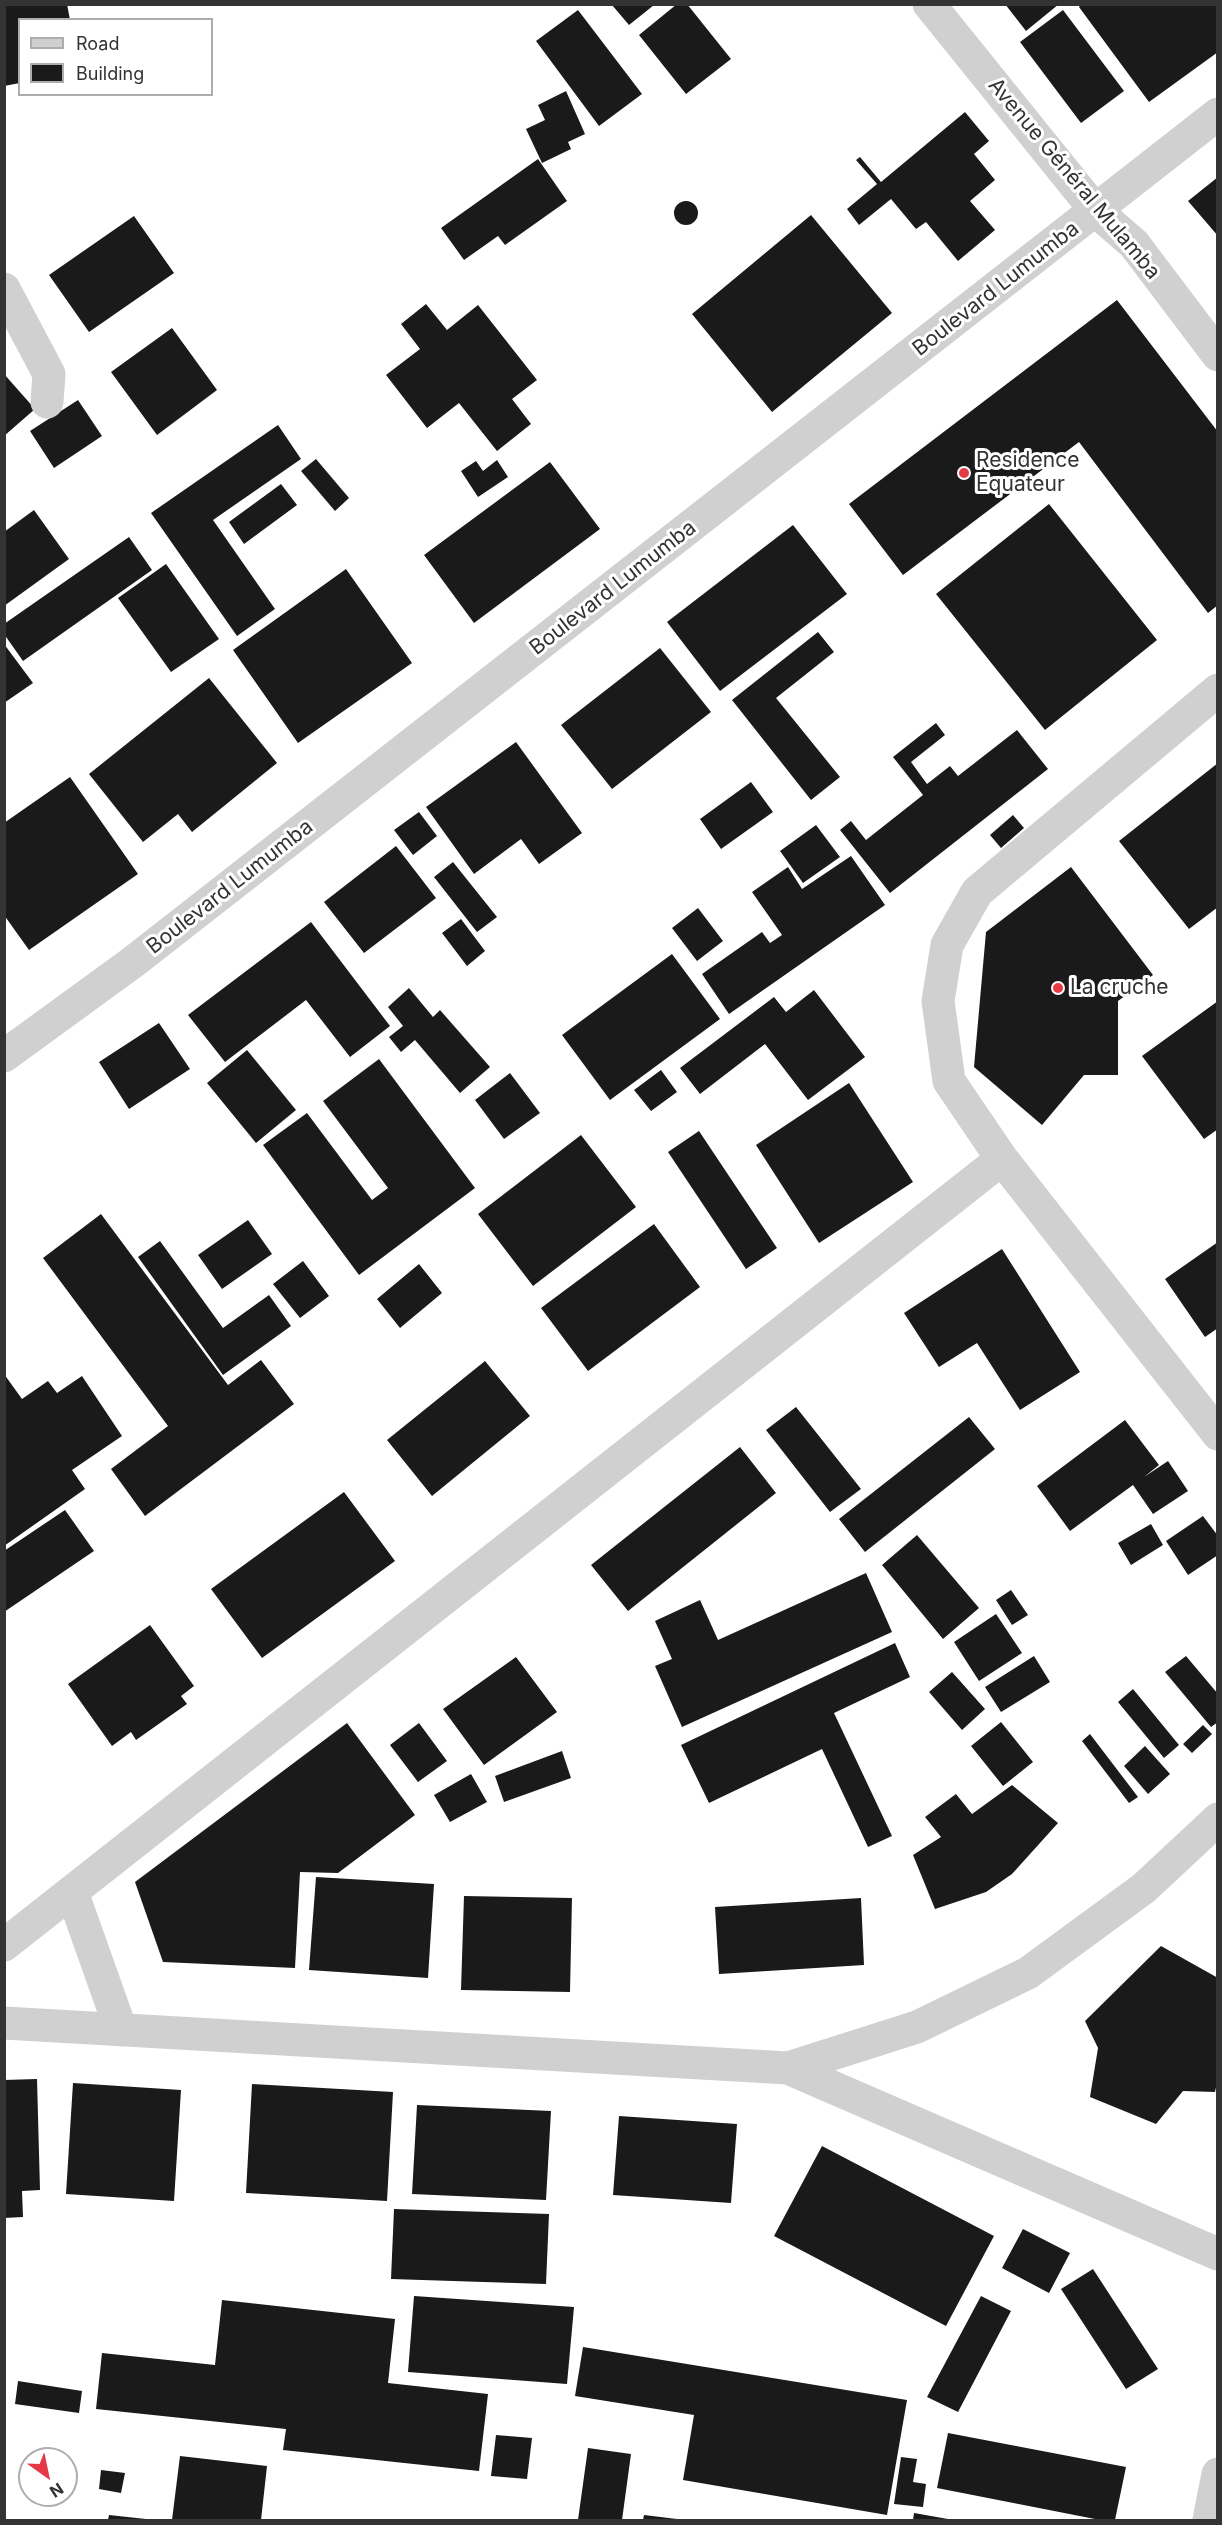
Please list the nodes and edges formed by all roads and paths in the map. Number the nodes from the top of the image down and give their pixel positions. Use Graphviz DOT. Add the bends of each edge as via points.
graph roads {
  1 [pos="928,4"];
  2 [pos="1218,114"];
  3 [pos="1096,211"];
  4 [pos="4,289"];
  5 [pos="1218,355"];
  6 [pos="47,402"];
  7 [pos="1218,690"];
  8 [pos="4,1056"];
  9 [pos="1002,1159"];
  10 [pos="1218,1434"];
  11 [pos="1218,1819"];
  12 [pos="72,1892"];
  13 [pos="4,1945"];
  14 [pos="4,2024"];
  15 [pos="121,2030"];
  16 [pos="788,2068"];
  17 [pos="1218,2254"];
  18 [pos="1218,2474"];
  19 [pos="1209,2520"];
  1 -- 3 [label="street, Avenue Général Mulamba"];
  2 -- 3 [label="street, Boulevard Lumumba"];
  3 -- 5 [label="street, Avenue Général Mulamba" via="1134,244"];
  3 -- 8 [label="street, Boulevard Lumumba" via="133,962"];
  4 -- 6 [label="street" via="49,374"];
  7 -- 9 [label="street" via="977,892 947,945 938,1001 949,1081"];
  9 -- 10 [label="street"];
  9 -- 12 [label="street"];
  11 -- 16 [label="street" via="1144,1888 1028,1973 917,2027"];
  12 -- 13 [label="street"];
  12 -- 15 [label="street"];
  14 -- 15 [label="street"];
  15 -- 16 [label="street"];
  16 -- 17 [label="street"];
  18 -- 19 [label="street"];
}
